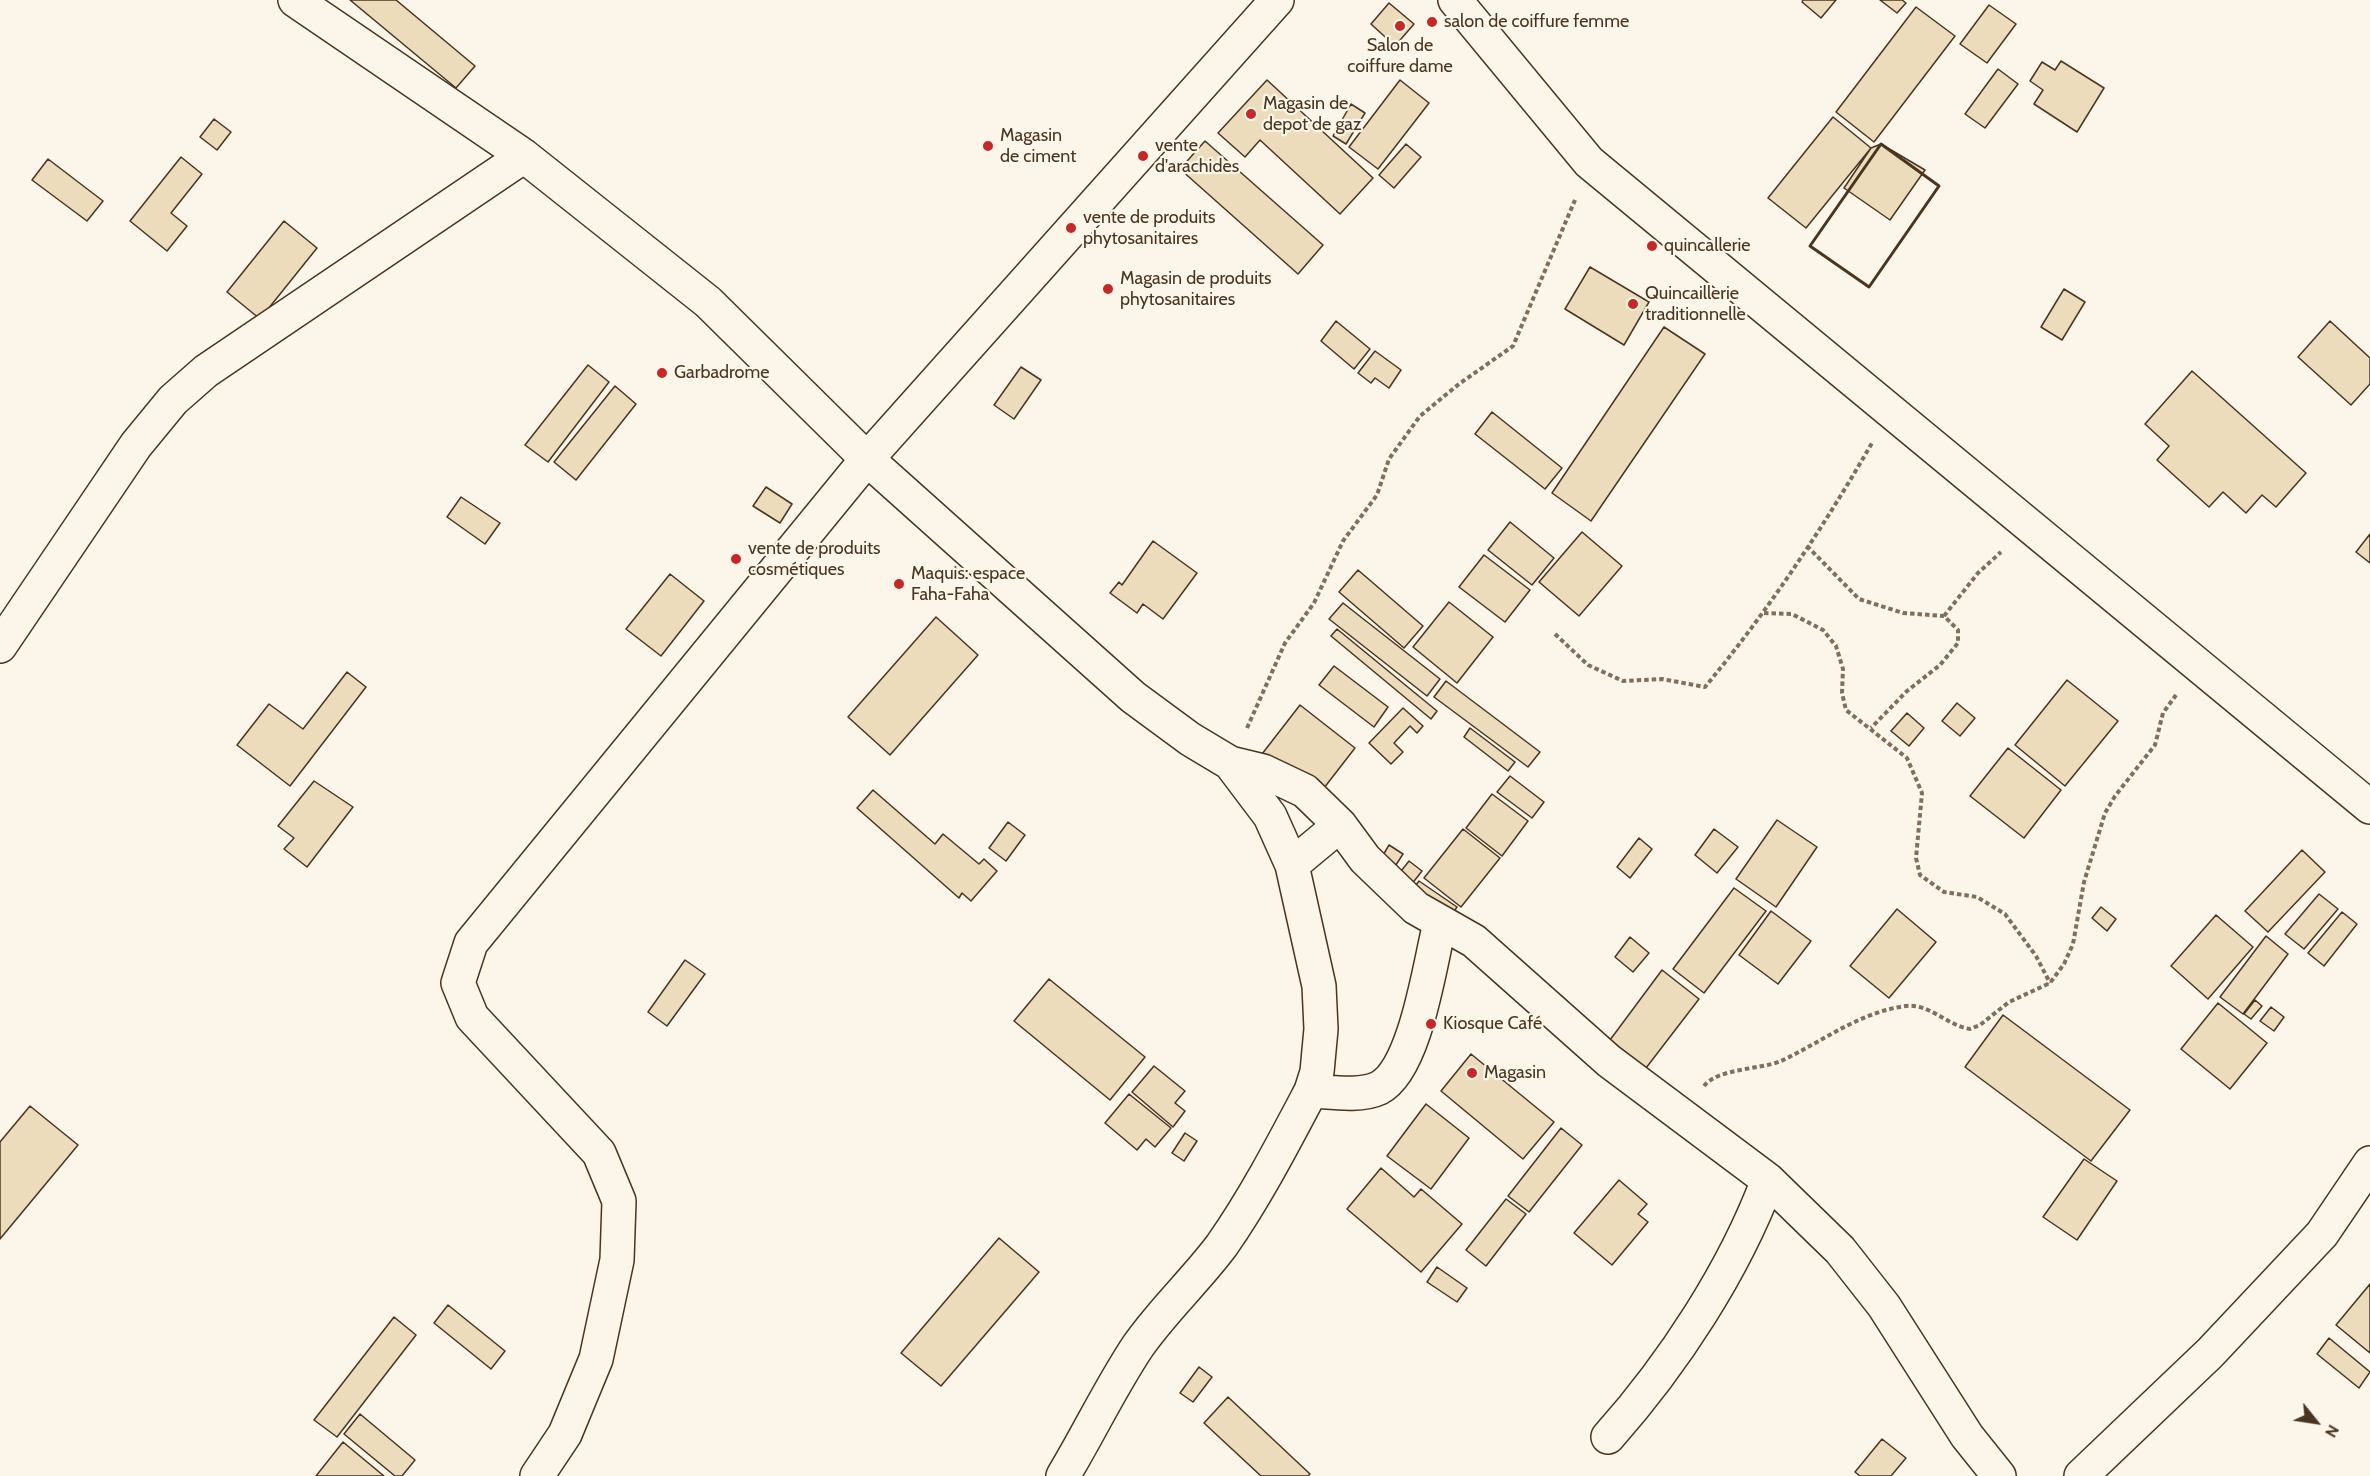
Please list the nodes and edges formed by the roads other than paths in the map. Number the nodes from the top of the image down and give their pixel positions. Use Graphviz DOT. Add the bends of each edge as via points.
graph roads {
  1 [pos="295,0"];
  2 [pos="1278,0"];
  3 [pos="1455,0"];
  4 [pos="524,156"];
  5 [pos="867,459"];
  6 [pos="0,646"];
  7 [pos="1230,763"];
  8 [pos="2370,807"];
  9 [pos="1341,825"];
  10 [pos="1292,866"];
  11 [pos="1440,923"];
  12 [pos="1311,1092"];
  13 [pos="2370,1162"];
  14 [pos="1768,1180"];
  15 [pos="1608,1437"];
  16 [pos="537,1476"];
  17 [pos="1063,1476"];
  18 [pos="1999,1476"];
  19 [pos="2081,1476"];
  1 -- 4 [label="street"];
  2 -- 5 [label="street"];
  3 -- 8 [label="street" via="1589,162"];
  4 -- 5 [label="street" via="708,302"];
  4 -- 6 [label="street" via="206,371 173,400 136,445"];
  5 -- 7 [label="street" via="1133,697"];
  5 -- 16 [label="street" via="471,943 459,983 472,1017 599,1153 619,1202 617,1260 596,1359 565,1434"];
  7 -- 9 [label="street" via="1263,771 1305,791"];
  7 -- 10 [label="street" via="1270,816"];
  9 -- 10 [label="street"];
  9 -- 11 [label="street" via="1365,859 1416,908"];
  10 -- 12 [label="street" via="1319,986 1321,1029"];
  11 -- 12 [label="street" via="1418,1023 1389,1082 1377,1089 1351,1093"];
  11 -- 14 [label="street" via="1474,941 1609,1061"];
  12 -- 17 [label="street" via="1250,1202 1220,1247 1139,1345"];
  13 -- 19 [label="street" via="2322,1234 2210,1353"];
  14 -- 15 [label="street" via="1732,1264 1656,1378"];
  14 -- 18 [label="street" via="1840,1250 1884,1306 1967,1436"];
}
